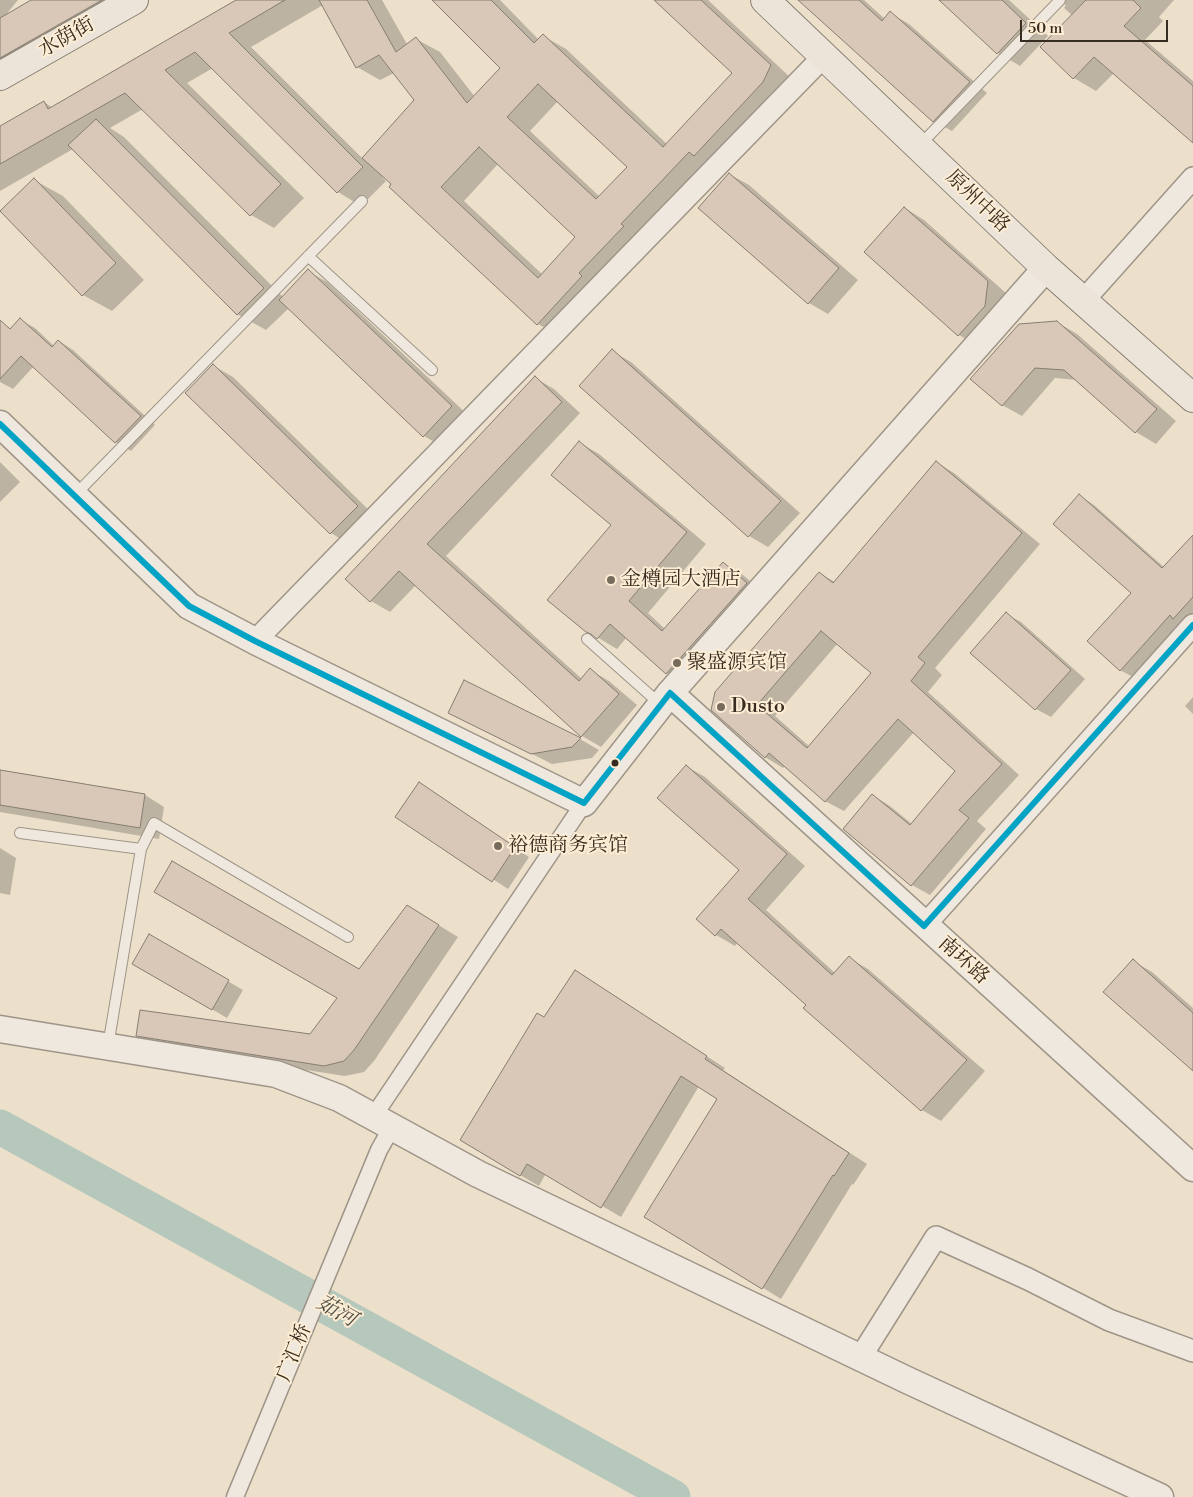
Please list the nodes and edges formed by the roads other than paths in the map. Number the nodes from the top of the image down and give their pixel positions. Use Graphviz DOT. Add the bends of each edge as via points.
graph roads {
  1 [pos="134,0"];
  2 [pos="765,0"];
  3 [pos="1060,0"];
  4 [pos="824,56"];
  5 [pos="0,76"];
  6 [pos="918,146"];
  7 [pos="1193,178"];
  8 [pos="362,201"];
  9 [pos="308,256"];
  10 [pos="1046,268"];
  11 [pos="1084,301"];
  12 [pos="432,370"];
  13 [pos="1193,398"];
  14 [pos="0,424"];
  15 [pos="74,496"];
  16 [pos="1193,625"];
  17 [pos="587,639"];
  18 [pos="255,642"];
  19 [pos="665,699"];
  20 [pos="584,803"];
  21 [pos="20,833"];
  22 [pos="141,850"];
  23 [pos="924,926"];
  24 [pos="348,937"];
  25 [pos="0,1029"];
  26 [pos="108,1047"];
  27 [pos="382,1122"];
  28 [pos="1193,1168"];
  29 [pos="1193,1351"];
  30 [pos="860,1358"];
  31 [pos="235,1497"];
  32 [pos="1160,1497"];
  1 -- 5 [label="main road, 水荫街"];
  2 -- 4 [label="main road, 原州中路"];
  3 -- 6 [label="lane"];
  4 -- 6 [label="main road, 原州中路"];
  4 -- 18 [label="street"];
  6 -- 10 [label="main road, 原州中路"];
  7 -- 11 [label="street"];
  8 -- 9 [label="lane"];
  9 -- 12 [label="lane"];
  9 -- 15 [label="lane"];
  10 -- 11 [label="main road, 原州中路"];
  10 -- 19 [label="street"];
  11 -- 13 [label="main road, 原州中路"];
  14 -- 15 [label="street"];
  15 -- 18 [label="street" via="189,606"];
  16 -- 23 [label="street"];
  17 -- 19 [label="lane"];
  18 -- 20 [label="street"];
  19 -- 20 [label="street"];
  19 -- 23 [label="street, 南环路"];
  20 -- 27 [label="street, 广汇桥"];
  21 -- 22 [label="lane"];
  22 -- 24 [label="lane" via="154,823"];
  22 -- 26 [label="lane"];
  23 -- 28 [label="street, 南环路"];
  25 -- 26 [label="street"];
  26 -- 27 [label="street" via="276,1074 339,1098"];
  27 -- 30 [label="street" via="487,1178"];
  27 -- 31 [label="street, 广汇桥" via="379,1150"];
  29 -- 30 [label="street" via="1109,1320 936,1237"];
  30 -- 32 [label="street"];
}
